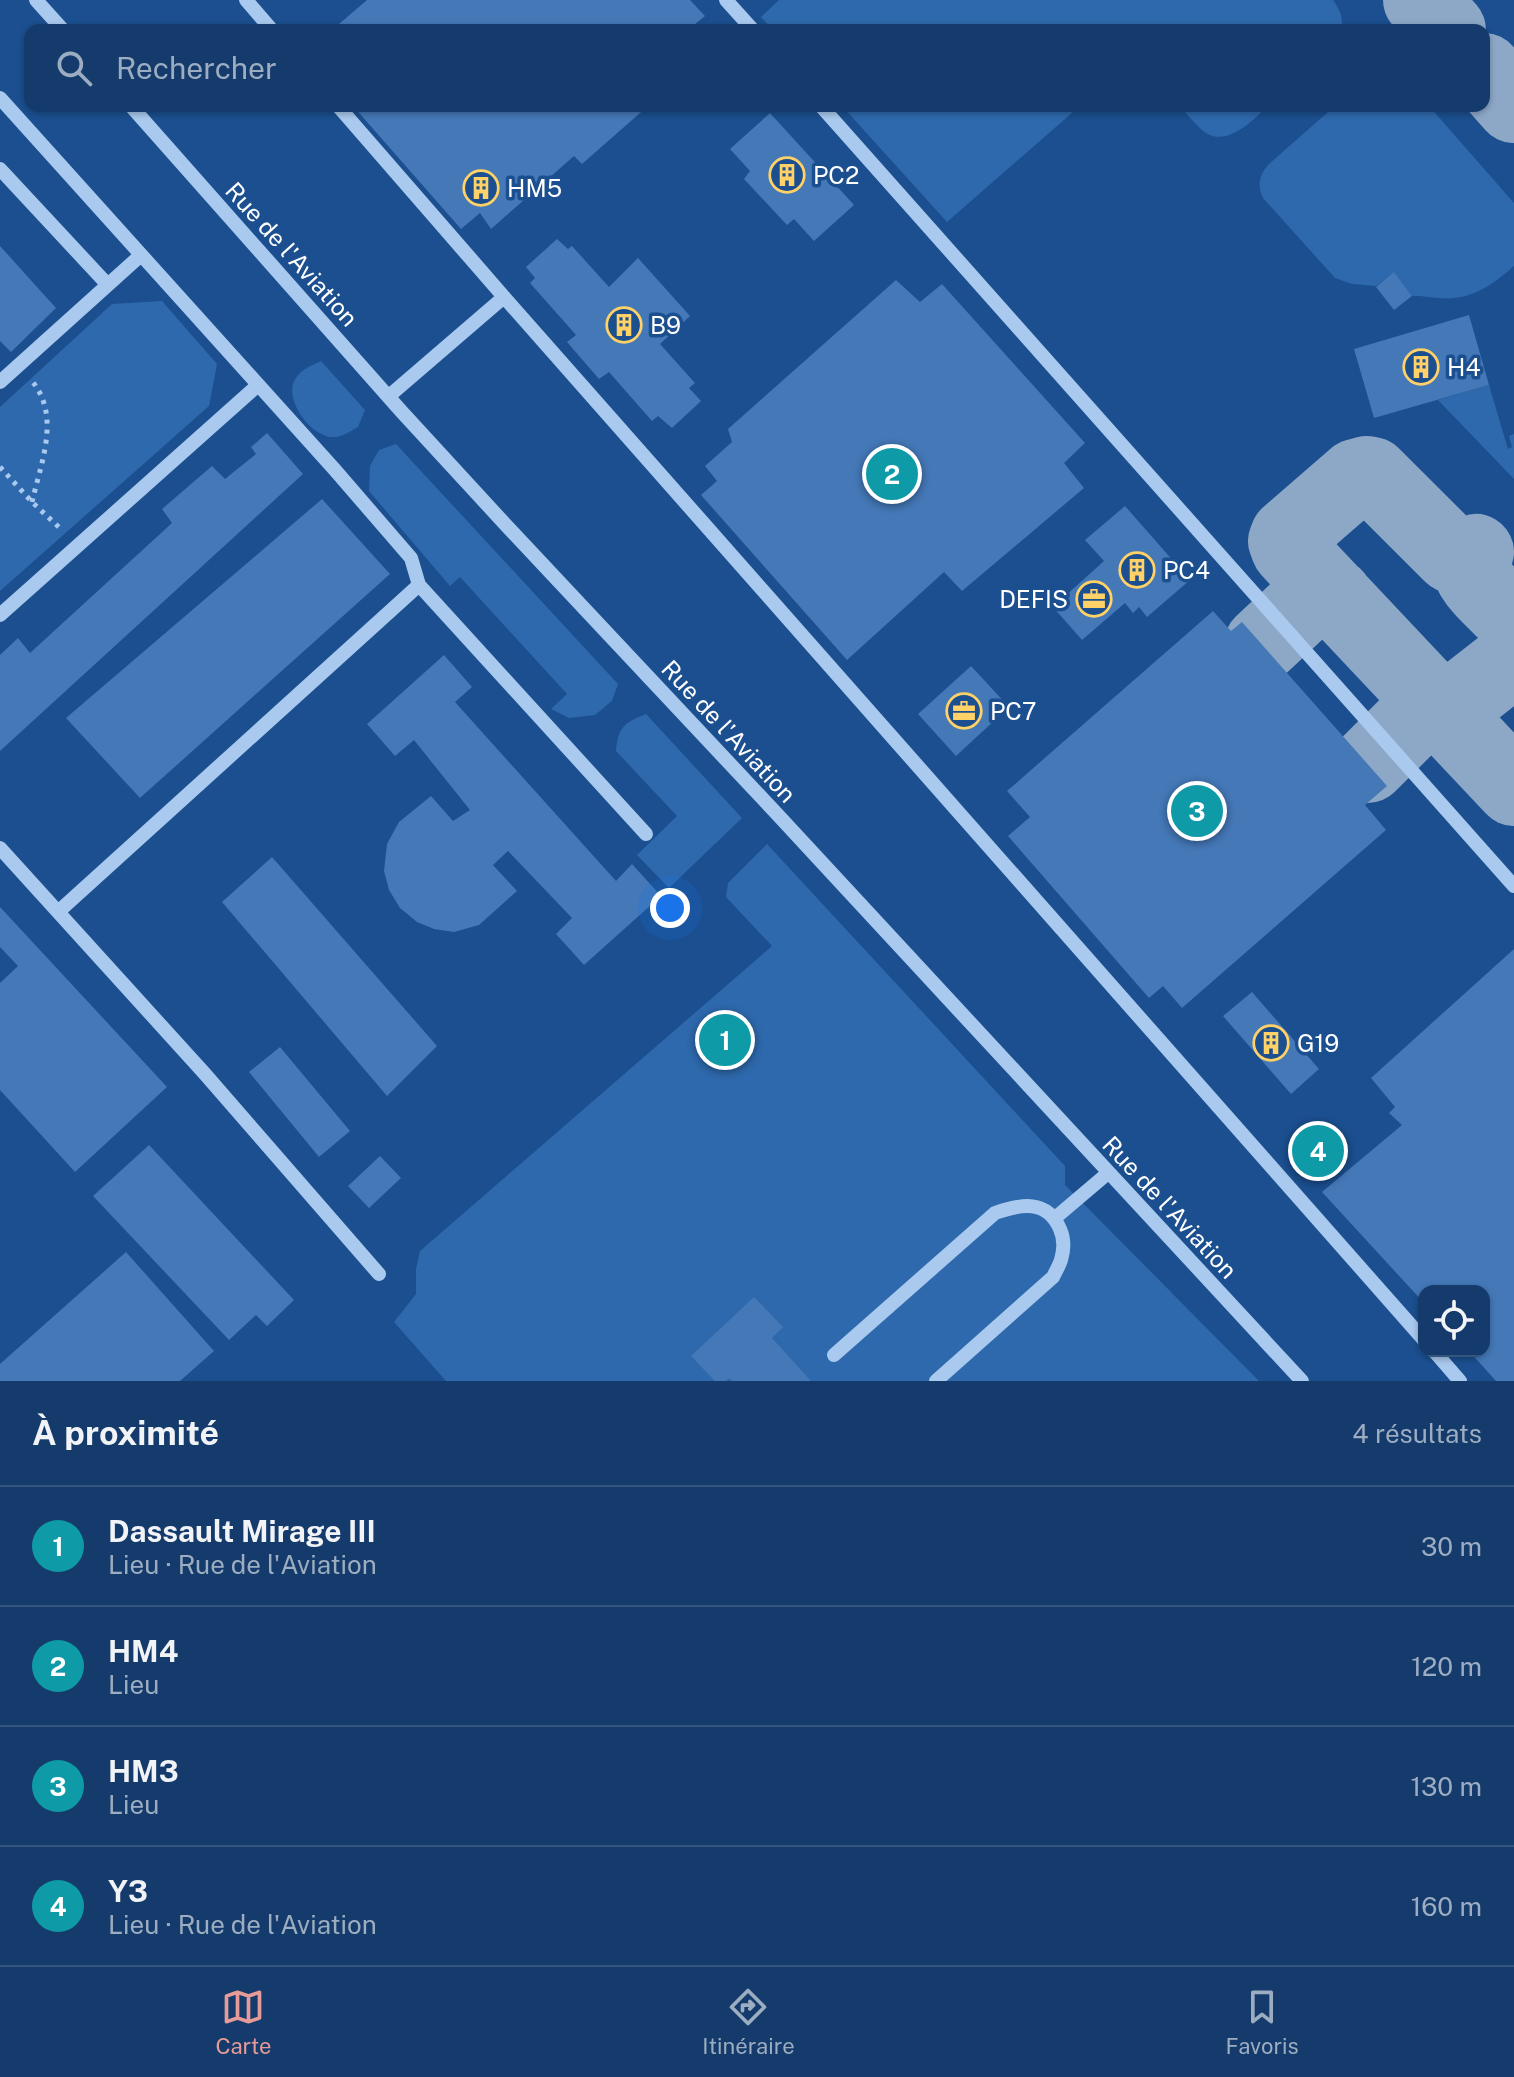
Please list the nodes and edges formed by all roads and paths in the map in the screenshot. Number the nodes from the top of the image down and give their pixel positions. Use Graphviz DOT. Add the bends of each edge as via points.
graph roads {
  1 [pos="36,0"];
  2 [pos="246,0"];
  3 [pos="726,0"];
  4 [pos="58,24"];
  5 [pos="267,24"];
  6 [pos="748,24"];
  7 [pos="0,98"];
  8 [pos="136,112"];
  9 [pos="343,112"];
  10 [pos="826,112"];
  11 [pos="0,169"];
  12 [pos="141,255"];
  13 [pos="107,284"];
  14 [pos="504,297"];
  15 [pos="18,365"];
  16 [pos="0,382"];
  17 [pos="258,385"];
  18 [pos="389,396"];
  19 [pos="0,467"];
  20 [pos="32,502"];
  21 [pos="78,545"];
  22 [pos="419,585"];
  23 [pos="0,615"];
  24 [pos="646,834"];
  25 [pos="0,848"];
  26 [pos="1514,886"];
  27 [pos="58,912"];
  28 [pos="1108,1173"];
  29 [pos="1055,1218"];
  30 [pos="379,1274"];
  31 [pos="1418,1333"];
  32 [pos="834,1355"];
  33 [pos="1439,1357"];
  34 [pos="936,1381"];
  35 [pos="1302,1381"];
  36 [pos="1460,1381"];
  1 -- 4 [label="street"];
  2 -- 5 [label="street"];
  3 -- 6 [label="street"];
  7 -- 12 [label="street"];
  8 -- 18 [label="street, Rue de l'Aviation"];
  9 -- 14 [label="street"];
  10 -- 26 [label="street"];
  11 -- 13 [label="street"];
  12 -- 13 [label="street"];
  12 -- 17 [label="street"];
  13 -- 15 [label="street"];
  14 -- 18 [label="street"];
  14 -- 31 [label="street"];
  15 -- 16 [label="street"];
  15 -- 20 [label="path" via="40,391 47,409 48,435"];
  17 -- 21 [label="street"];
  17 -- 22 [label="street" via="411,558"];
  18 -- 28 [label="street, Rue de l'Aviation"];
  19 -- 20 [label="path"];
  20 -- 21 [label="path"];
  21 -- 23 [label="street"];
  22 -- 24 [label="street"];
  22 -- 27 [label="street"];
  25 -- 27 [label="street"];
  27 -- 30 [label="street"];
  28 -- 29 [label="street"];
  28 -- 35 [label="street, Rue de l'Aviation"];
  29 -- 32 [label="street" via="1037,1207 1015,1206 995,1213"];
  29 -- 34 [label="street" via="1064,1237 1053,1277"];
  33 -- 36 [label="street"];
}
